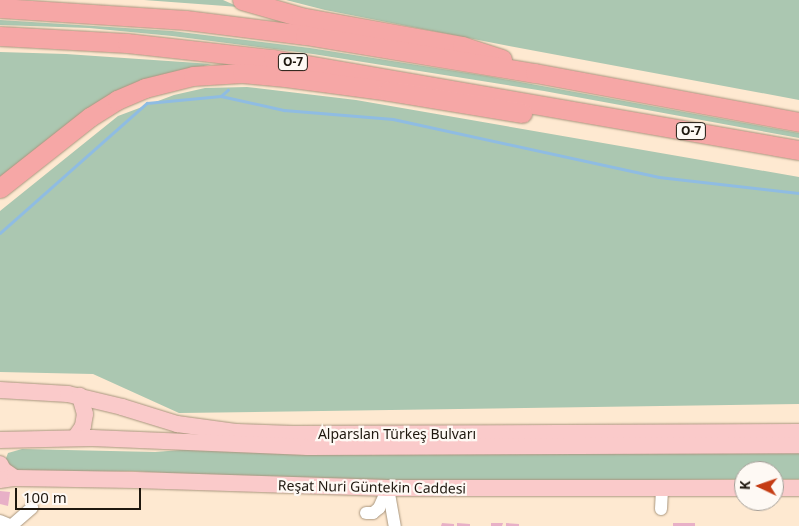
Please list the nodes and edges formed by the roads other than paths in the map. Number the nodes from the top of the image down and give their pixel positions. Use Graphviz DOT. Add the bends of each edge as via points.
graph roads {
  1 [pos="242,0"];
  2 [pos="0,8"];
  3 [pos="0,36"];
  4 [pos="535,73"];
  5 [pos="583,112"];
  6 [pos="799,122"];
  7 [pos="799,150"];
  8 [pos="0,188"];
  9 [pos="0,390"];
  10 [pos="80,396"];
  11 [pos="799,432"];
  12 [pos="75,438"];
  13 [pos="799,445"];
  14 [pos="0,451"];
  15 [pos="7,479"];
  16 [pos="388,488"];
  17 [pos="662,488"];
  18 [pos="734,488"];
  19 [pos="784,488"];
  20 [pos="799,488"];
  21 [pos="32,508"];
  22 [pos="661,509"];
  23 [pos="366,513"];
  24 [pos="0,521"];
  25 [pos="12,526"];
  26 [pos="395,526"];
  1 -- 4 [label="highway" via="301,17 462,46"];
  2 -- 4 [label="highway, O-7" via="131,15 305,34"];
  3 -- 5 [label="highway, O-7" via="230,53 348,70"];
  4 -- 6 [label="highway, O-7"];
  5 -- 7 [label="highway, O-7"];
  5 -- 8 [label="highway" via="548,115 513,112 388,91 242,73 193,76 144,88 117,100 90,117"];
  9 -- 10 [label="main road, Alparslan Türkeş Bulvarı"];
  10 -- 11 [label="main road, Alparslan Türkeş Bulvarı" via="177,424 237,432"];
  10 -- 12 [label="main road" via="85,414 83,426"];
  12 -- 13 [label="main road, Alparslan Türkeş Bulvarı" via="308,447"];
  12 -- 14 [label="main road, Alparslan Türkeş Bulvarı" via="17,440"];
  14 -- 15 [label="main road"];
  15 -- 16 [label="main road, Reşat Nuri Güntekin Caddesi"];
  16 -- 17 [label="main road, Reşat Nuri Güntekin Caddesi"];
  16 -- 23 [label="street" via="379,508 373,513"];
  16 -- 26 [label="street"];
  17 -- 18 [label="main road, Reşat Nuri Güntekin Caddesi"];
  17 -- 22 [label="street"];
  19 -- 20 [label="main road"];
  21 -- 25 [label="street"];
  24 -- 25 [label="street"];
}
